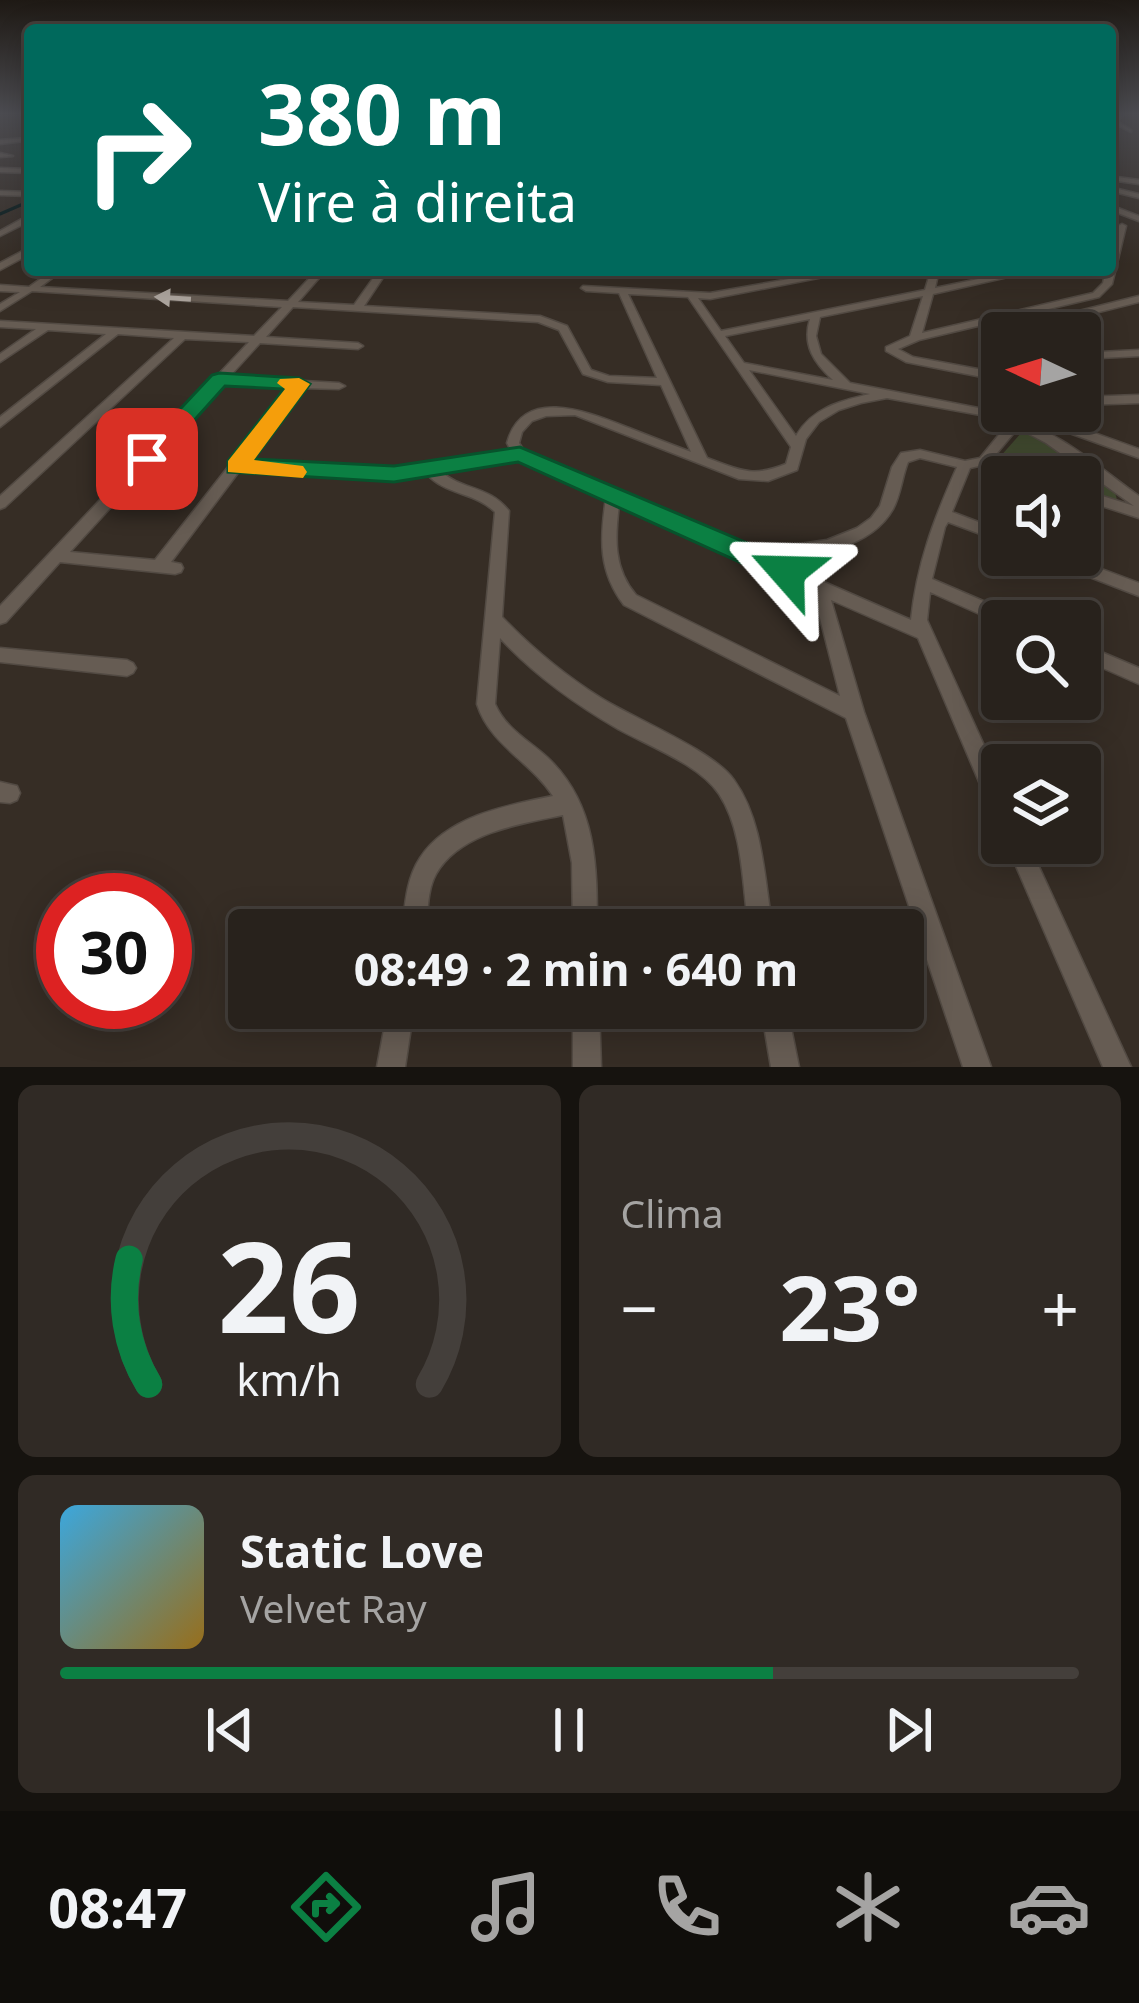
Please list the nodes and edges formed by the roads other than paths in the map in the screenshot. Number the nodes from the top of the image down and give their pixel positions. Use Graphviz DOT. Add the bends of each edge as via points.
graph roads {
  1 [pos="1116,225"];
  2 [pos="1139,228"];
  3 [pos="50,276"];
  4 [pos="317,276"];
  5 [pos="380,276"];
  6 [pos="821,276"];
  7 [pos="933,276"];
  8 [pos="1005,276"];
  9 [pos="1110,276"];
  10 [pos="0,288"];
  11 [pos="586,288"];
  12 [pos="31,289"];
  13 [pos="929,291"];
  14 [pos="623,292"];
  15 [pos="692,296"];
  16 [pos="1139,300"];
  17 [pos="290,305"];
  18 [pos="0,308"];
  19 [pos="357,308"];
  20 [pos="1099,312"];
  21 [pos="1101,313"];
  22 [pos="1139,314"];
  23 [pos="816,315"];
  24 [pos="0,324"];
  25 [pos="46,327"];
  26 [pos="116,332"];
  27 [pos="720,334"];
  28 [pos="183,335"];
  29 [pos="915,338"];
  30 [pos="256,339"];
  31 [pos="358,346"];
  32 [pos="1139,353"];
  33 [pos="1101,355"];
  34 [pos="0,359"];
  35 [pos="739,365"];
  36 [pos="981,373"];
  37 [pos="219,380"];
  38 [pos="666,382"];
  39 [pos="299,384"];
  40 [pos="339,386"];
  41 [pos="852,388"];
  42 [pos="883,395"];
  43 [pos="1139,399"];
  44 [pos="1101,400"];
  45 [pos="981,410"];
  46 [pos="0,423"];
  47 [pos="1040,432"];
  48 [pos="1066,432"];
  49 [pos="1084,438"];
  50 [pos="797,447"];
  51 [pos="520,454"];
  52 [pos="1139,454"];
  53 [pos="1075,456"];
  54 [pos="1080,456"];
  55 [pos="701,459"];
  56 [pos="981,462"];
  57 [pos="965,465"];
  58 [pos="236,466"];
  59 [pos="431,470"];
  60 [pos="1101,475"];
  61 [pos="614,498"];
  62 [pos="1101,501"];
  63 [pos="1139,502"];
  64 [pos="0,504"];
  65 [pos="1139,514"];
  66 [pos="944,515"];
  67 [pos="981,529"];
  68 [pos="754,555"];
  69 [pos="56,556"];
  70 [pos="1101,575"];
  71 [pos="922,582"];
  72 [pos="820,588"];
  73 [pos="1139,590"];
  74 [pos="981,608"];
  75 [pos="0,617"];
  76 [pos="495,621"];
  77 [pos="921,632"];
  78 [pos="0,655"];
  79 [pos="1101,659"];
  80 [pos="127,668"];
  81 [pos="1139,676"];
  82 [pos="854,712"];
  83 [pos="981,758"];
  84 [pos="571,802"];
  85 [pos="1025,864"];
  86 [pos="418,909"];
  87 [pos="584,909"];
  88 [pos="756,909"];
  89 [pos="397,1029"];
  90 [pos="586,1029"];
  91 [pos="779,1029"];
  92 [pos="391,1067"];
  93 [pos="586,1067"];
  94 [pos="785,1067"];
  95 [pos="976,1067"];
  96 [pos="1117,1067"];
  1 -- 2 [label="street"];
  3 -- 12 [label="street"];
  4 -- 17 [label="street"];
  5 -- 19 [label="street"];
  6 -- 15 [label="street"];
  7 -- 13 [label="street"];
  8 -- 13 [label="street"];
  9 -- 29 [label="street" via="1096,295"];
  10 -- 12 [label="street"];
  11 -- 14 [label="street"];
  17 -- 12 [label="street, one-way"];
  12 -- 18 [label="street"];
  13 -- 23 [label="street"];
  13 -- 29 [label="street"];
  14 -- 15 [label="street"];
  14 -- 38 [label="street"];
  15 -- 27 [label="street"];
  16 -- 20 [label="street"];
  17 -- 19 [label="street"];
  17 -- 30 [label="street"];
  19 -- 38 [label="street" via="548,321 563,328 587,372"];
  21 -- 22 [label="street"];
  23 -- 27 [label="street"];
  23 -- 41 [label="street" via="811,347"];
  24 -- 25 [label="street"];
  25 -- 26 [label="street"];
  25 -- 34 [label="street"];
  26 -- 28 [label="street"];
  26 -- 46 [label="street"];
  27 -- 35 [label="street"];
  28 -- 30 [label="street"];
  28 -- 64 [label="street"];
  29 -- 36 [label="street" via="890,349"];
  30 -- 31 [label="street"];
  30 -- 37 [label="street"];
  32 -- 33 [label="street"];
  35 -- 41 [label="street"];
  35 -- 50 [label="street"];
  37 -- 39 [label="street"];
  37 -- 69 [label="street"];
  38 -- 55 [label="street"];
  39 -- 40 [label="street"];
  39 -- 58 [label="street"];
  41 -- 42 [label="street"];
  42 -- 45 [label="street"];
  42 -- 50 [label="street" via="815,418"];
  43 -- 44 [label="street"];
  47 -- 53 [label="street"];
  48 -- 49 [label="street"];
  49 -- 52 [label="street"];
  49 -- 54 [label="street" via="1075,443"];
  50 -- 55 [label="street" via="791,467 768,477"];
  51 -- 55 [label="street" via="514,436 526,418 566,410"];
  51 -- 59 [label="street"];
  51 -- 61 [label="street"];
  56 -- 57 [label="street"];
  57 -- 66 [label="street"];
  57 -- 68 [label="street" via="906,456 886,507 866,529"];
  58 -- 59 [label="street" via="332,474"];
  58 -- 69 [label="street" via="167,567"];
  59 -- 76 [label="street" via="442,483 490,497 502,511"];
  60 -- 63 [label="street"];
  61 -- 68 [label="street"];
  61 -- 82 [label="street" via="609,558 630,600"];
  62 -- 65 [label="street"];
  66 -- 67 [label="street"];
  66 -- 71 [label="street"];
  68 -- 72 [label="street"];
  69 -- 75 [label="street"];
  70 -- 73 [label="street"];
  71 -- 74 [label="street"];
  71 -- 77 [label="street"];
  72 -- 77 [label="street"];
  72 -- 82 [label="street"];
  76 -- 84 [label="street" via="489,718"];
  76 -- 88 [label="street" via="568,690 727,783"];
  77 -- 83 [label="street"];
  78 -- 80 [label="street"];
  79 -- 81 [label="street"];
  82 -- 95 [label="street"];
  84 -- 86 [label="street" via="440,850 426,869"];
  84 -- 87 [label="street" via="581,829"];
  85 -- 96 [label="street"];
  89 -- 92 [label="street"];
  90 -- 93 [label="street"];
  91 -- 94 [label="street"];
}
